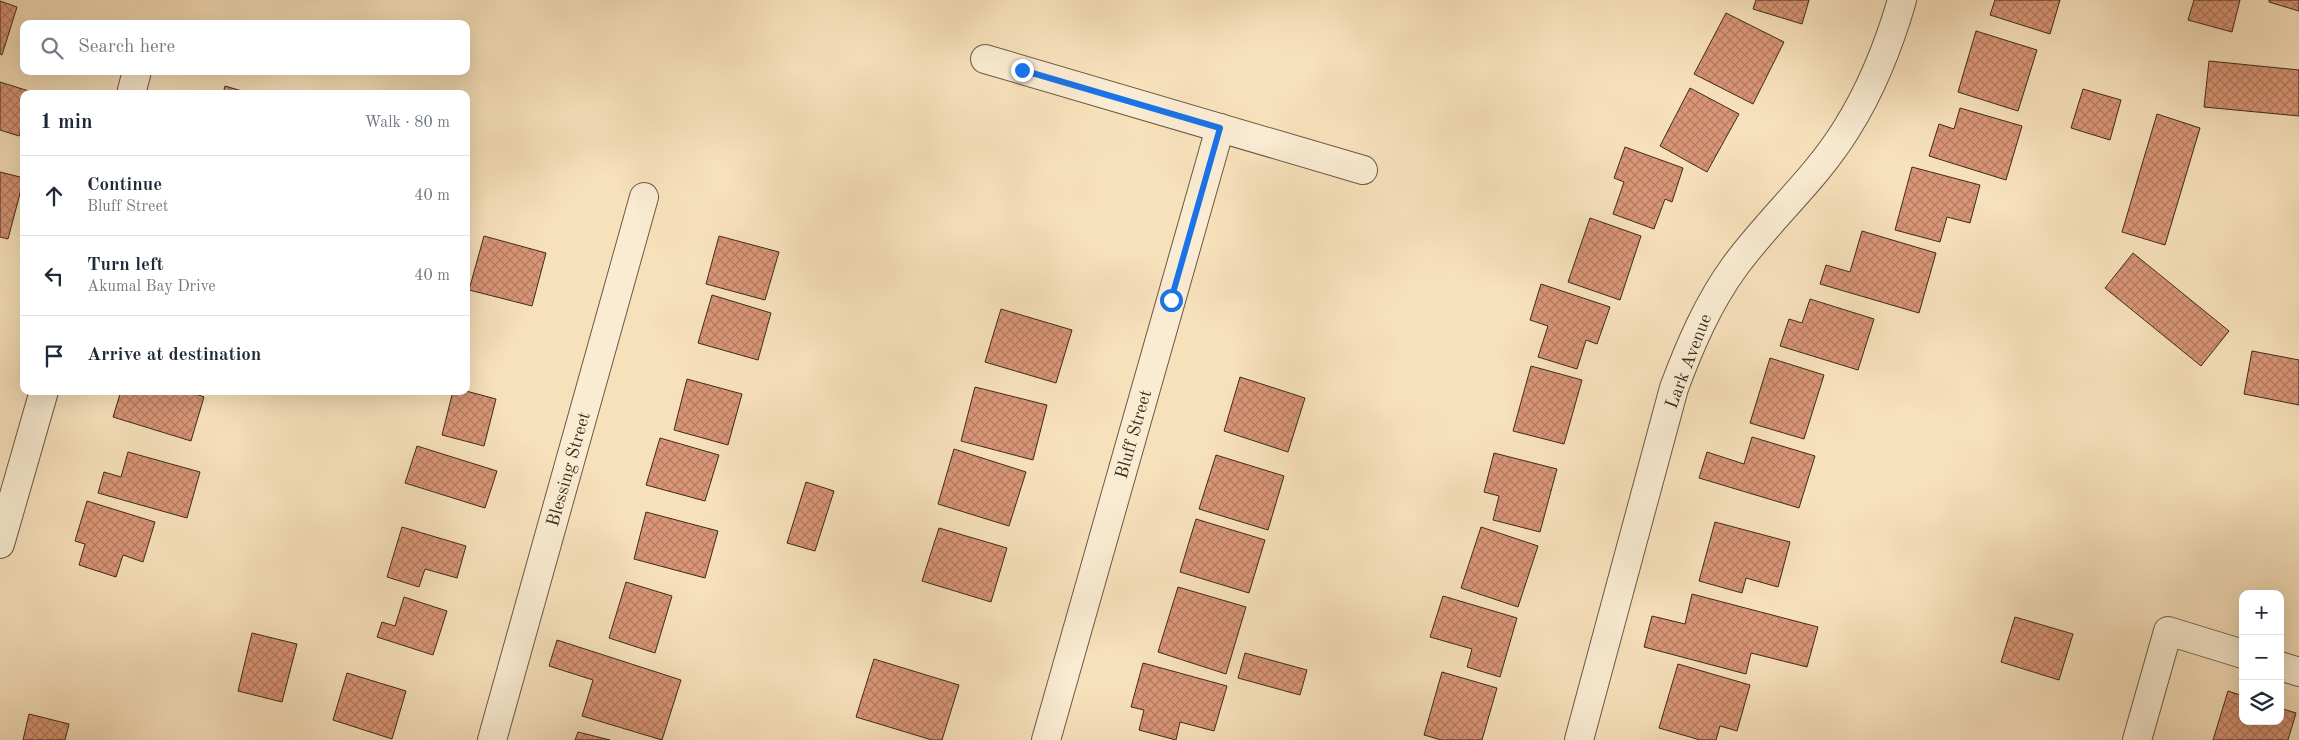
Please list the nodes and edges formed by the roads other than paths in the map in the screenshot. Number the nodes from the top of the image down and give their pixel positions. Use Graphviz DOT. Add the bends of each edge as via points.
graph roads {
  1 [pos="1902,0"];
  2 [pos="985,60"];
  3 [pos="136,75"];
  4 [pos="132,90"];
  5 [pos="1220,128"];
  6 [pos="1363,170"];
  7 [pos="644,197"];
  8 [pos="43,395"];
  9 [pos="0,544"];
  10 [pos="2239,653"];
  11 [pos="2284,667"];
  12 [pos="2299,672"];
  13 [pos="492,740"];
  14 [pos="1046,740"];
  15 [pos="1579,740"];
  16 [pos="2136,740"];
  1 -- 15 [label="street, Lark Avenue" via="1889,44 1847,129 1819,168 1735,266 1710,304 1690,345 1672,397"];
  2 -- 5 [label="street"];
  3 -- 4 [label="street"];
  5 -- 6 [label="street"];
  5 -- 14 [label="street, Bluff Street"];
  7 -- 13 [label="street, Blessing Street"];
  8 -- 9 [label="street"];
  10 -- 16 [label="street" via="2168,631"];
  11 -- 12 [label="street"];
}
